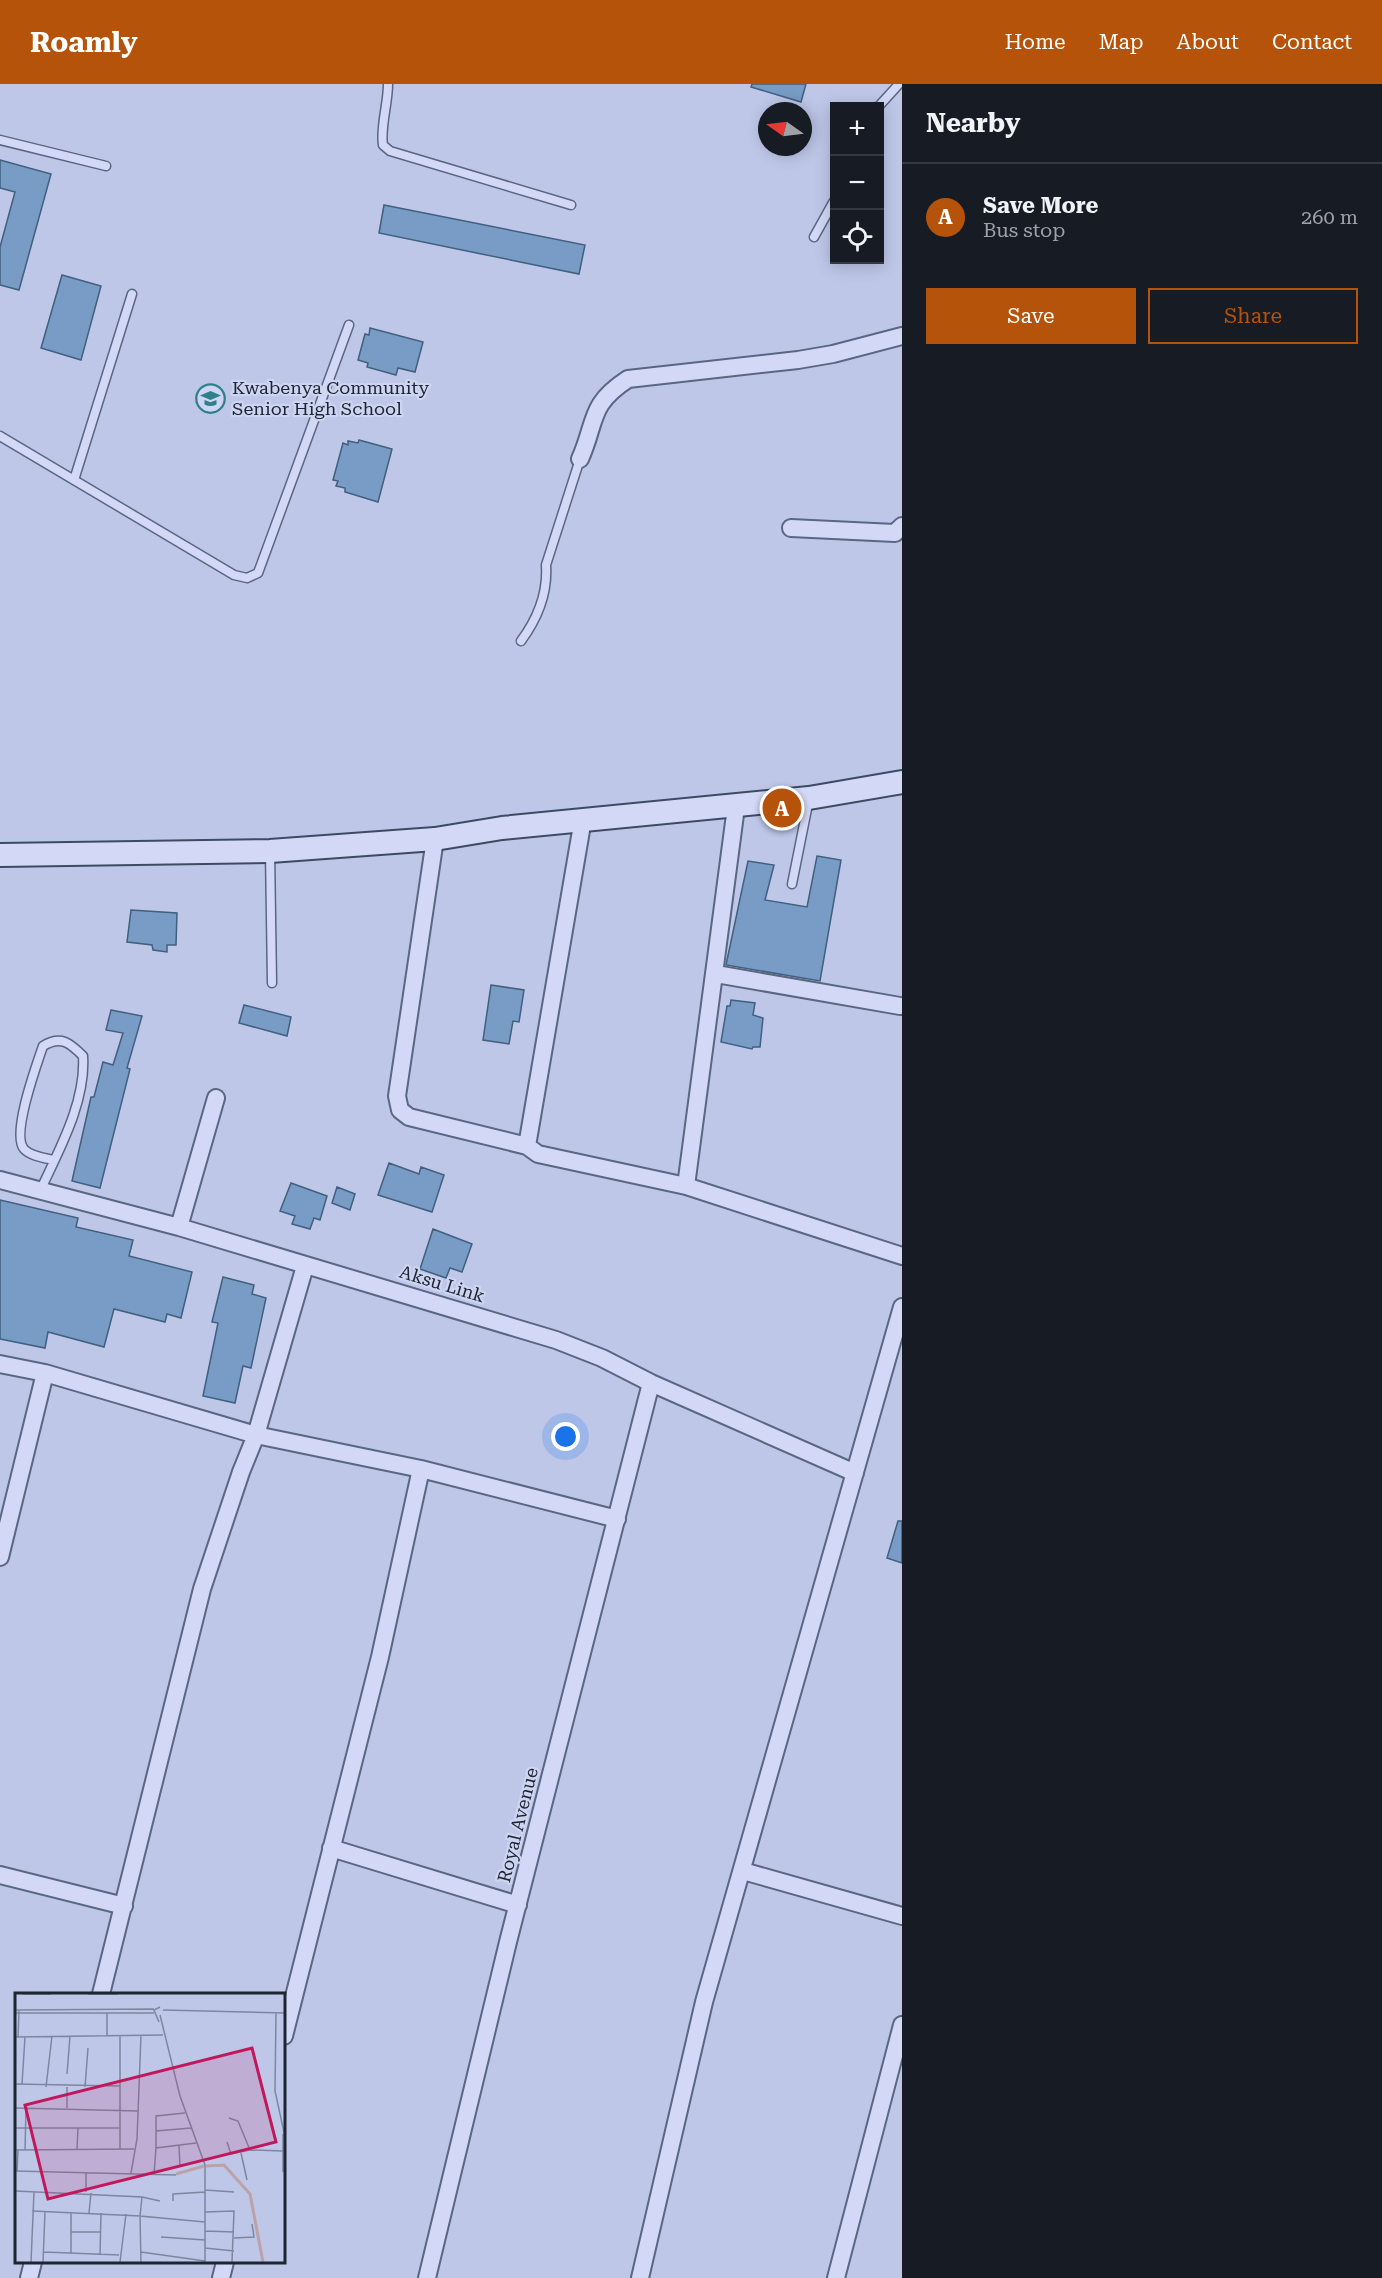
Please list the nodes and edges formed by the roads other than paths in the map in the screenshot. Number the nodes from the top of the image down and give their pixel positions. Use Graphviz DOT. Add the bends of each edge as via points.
graph roads {
  1 [pos="388,84"];
  2 [pos="899,84"];
  3 [pos="883,102"];
  4 [pos="0,140"];
  5 [pos="106,166"];
  6 [pos="571,205"];
  7 [pos="830,208"];
  8 [pos="814,237"];
  9 [pos="132,294"];
  10 [pos="349,326"];
  11 [pos="902,336"];
  12 [pos="0,436"];
  13 [pos="580,459"];
  14 [pos="74,480"];
  15 [pos="902,526"];
  16 [pos="791,528"];
  17 [pos="521,641"];
  18 [pos="902,782"];
  19 [pos="809,798"];
  20 [pos="736,807"];
  21 [pos="583,819"];
  22 [pos="435,839"];
  23 [pos="270,851"];
  24 [pos="0,855"];
  25 [pos="792,884"];
  26 [pos="716,974"];
  27 [pos="272,982"];
  28 [pos="900,1006"];
  29 [pos="216,1098"];
  30 [pos="528,1146"];
  31 [pos="54,1160"];
  32 [pos="0,1180"];
  33 [pos="687,1186"];
  34 [pos="40,1191"];
  35 [pos="179,1227"];
  36 [pos="902,1256"];
  37 [pos="305,1266"];
  38 [pos="902,1307"];
  39 [pos="0,1364"];
  40 [pos="45,1373"];
  41 [pos="651,1383"];
  42 [pos="256,1435"];
  43 [pos="421,1469"];
  44 [pos="855,1473"];
  45 [pos="617,1520"];
  46 [pos="0,1557"];
  47 [pos="331,1848"];
  48 [pos="743,1871"];
  49 [pos="0,1875"];
  50 [pos="518,1905"];
  51 [pos="124,1906"];
  52 [pos="902,1916"];
  53 [pos="102,1993"];
  54 [pos="902,2025"];
  55 [pos="285,2032"];
  56 [pos="225,2263"];
  57 [pos="221,2278"];
  58 [pos="427,2278"];
  59 [pos="640,2278"];
  60 [pos="836,2278"];
  1 -- 6 [label="lane" via="388,108 381,135 383,145 390,151"];
  2 -- 3 [label="lane"];
  4 -- 5 [label="lane"];
  7 -- 8 [label="lane"];
  9 -- 14 [label="lane"];
  10 -- 14 [label="lane" via="258,573 247,578 234,575"];
  11 -- 13 [label="street" via="798,360 628,379 614,388 593,414"];
  12 -- 14 [label="lane"];
  13 -- 17 [label="lane" via="546,565 543,601"];
  15 -- 16 [label="street" via="895,533"];
  18 -- 19 [label="main road"];
  19 -- 20 [label="main road"];
  19 -- 25 [label="lane"];
  20 -- 21 [label="main road"];
  20 -- 26 [label="street"];
  21 -- 22 [label="main road"];
  21 -- 30 [label="street"];
  22 -- 23 [label="main road"];
  22 -- 30 [label="street" via="397,1096 400,1110 409,1117"];
  23 -- 24 [label="main road"];
  23 -- 27 [label="lane"];
  26 -- 28 [label="street"];
  26 -- 33 [label="street"];
  29 -- 35 [label="street"];
  30 -- 33 [label="street" via="538,1154"];
  31 -- 31 [label="lane" via="33,1155 24,1149 20,1139 29,1089 43,1046 61,1040 69,1042 83,1056 84,1067 70,1125"];
  31 -- 34 [label="lane"];
  32 -- 34 [label="street, Aksu Link"];
  33 -- 36 [label="street"];
  34 -- 35 [label="street, Aksu Link"];
  35 -- 37 [label="street, Aksu Link"];
  37 -- 41 [label="street, Aksu Link" via="556,1340"];
  37 -- 42 [label="street"];
  38 -- 44 [label="street"];
  39 -- 40 [label="street"];
  40 -- 42 [label="street"];
  40 -- 46 [label="street"];
  41 -- 44 [label="street, Aksu Link"];
  41 -- 45 [label="street, Royal Avenue"];
  42 -- 43 [label="street"];
  42 -- 51 [label="street" via="202,1589"];
  43 -- 45 [label="street"];
  43 -- 47 [label="street" via="380,1657"];
  44 -- 48 [label="street"];
  45 -- 50 [label="street, Royal Avenue"];
  47 -- 50 [label="street"];
  47 -- 55 [label="street"];
  48 -- 52 [label="street"];
  48 -- 59 [label="street" via="704,2002"];
  49 -- 51 [label="street"];
  50 -- 58 [label="street, Royal Avenue"];
  51 -- 53 [label="street"];
  54 -- 60 [label="street"];
  56 -- 57 [label="street"];
}
